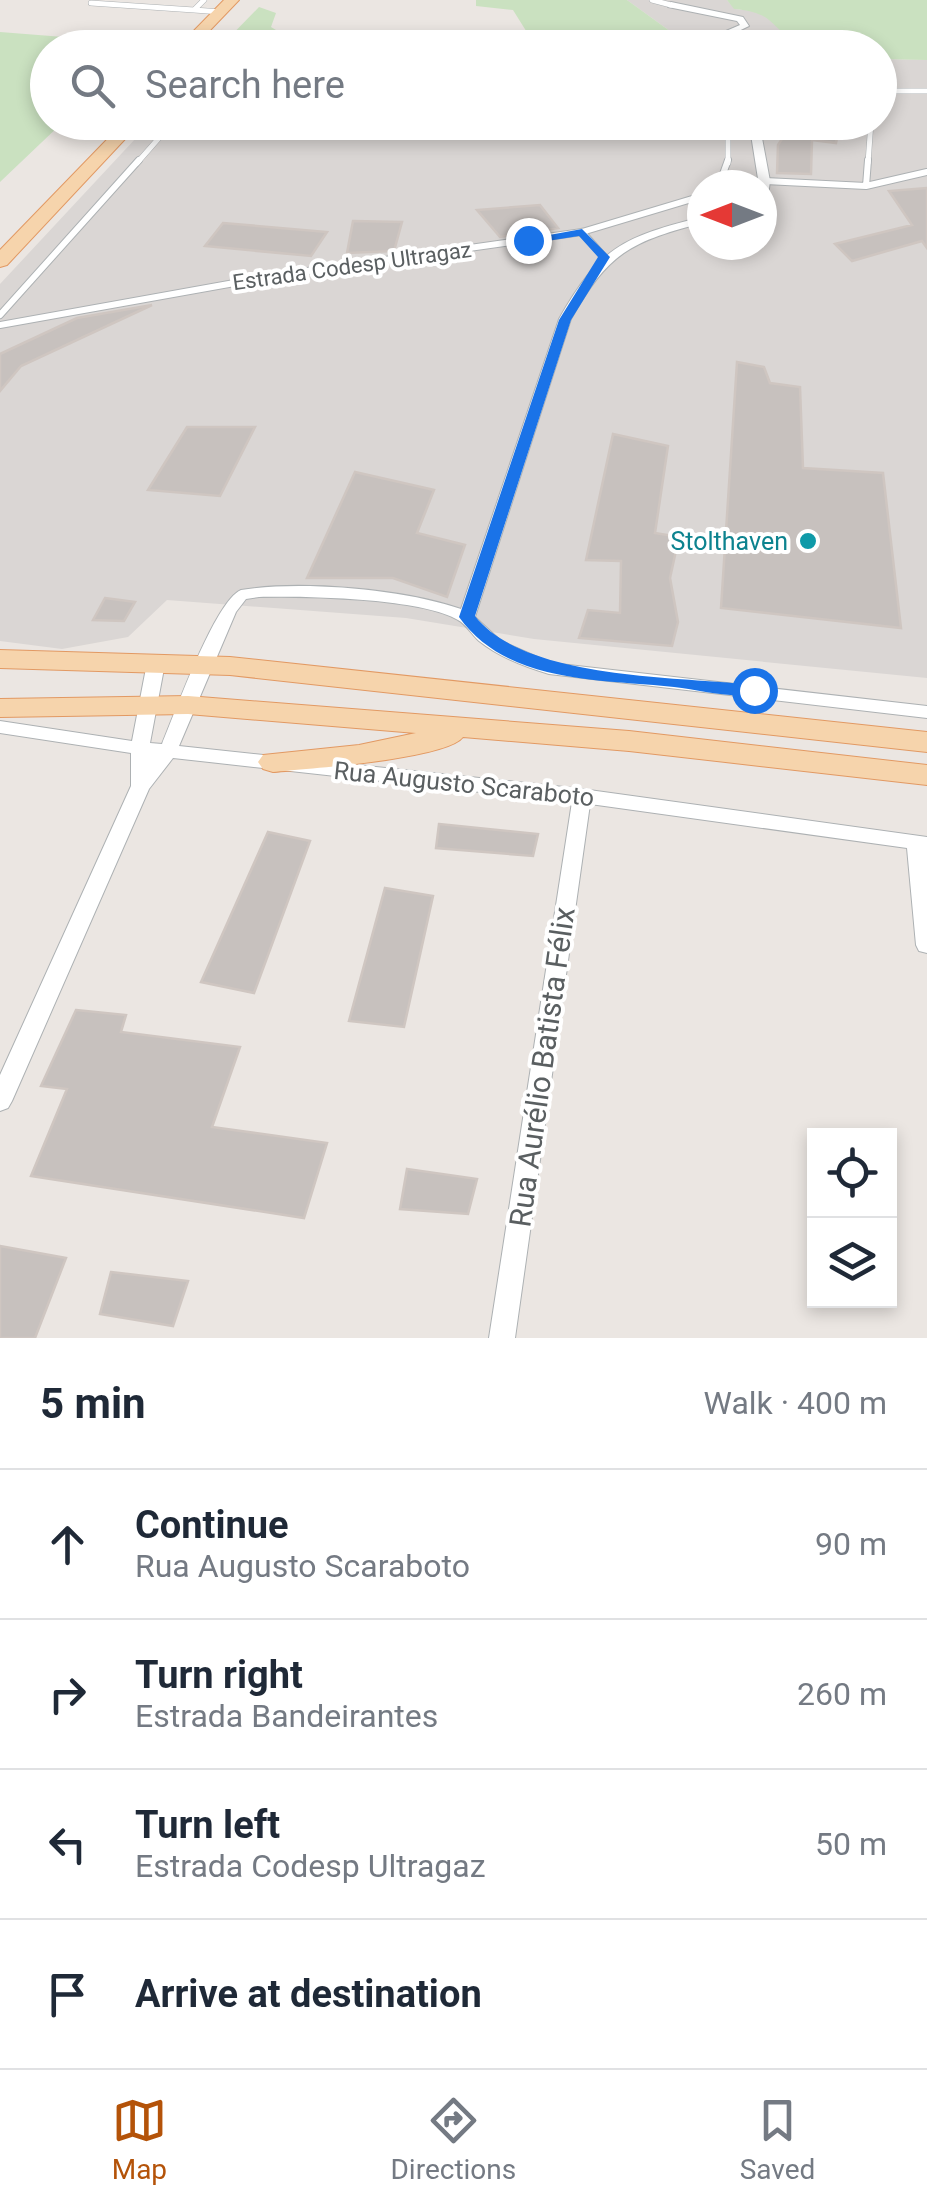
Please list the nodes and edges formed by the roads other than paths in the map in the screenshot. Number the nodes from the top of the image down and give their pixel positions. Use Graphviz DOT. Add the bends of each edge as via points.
graph roads {
  1 [pos="204,0"];
  2 [pos="232,0"];
  3 [pos="250,0"];
  4 [pos="652,0"];
  5 [pos="92,3"];
  6 [pos="670,5"];
  7 [pos="194,10"];
  8 [pos="220,12"];
  9 [pos="202,30"];
  10 [pos="222,30"];
  11 [pos="742,30"];
  12 [pos="897,91"];
  13 [pos="927,91"];
  14 [pos="92,140"];
  15 [pos="116,140"];
  16 [pos="157,140"];
  17 [pos="728,140"];
  18 [pos="757,140"];
  19 [pos="870,140"];
  20 [pos="725,170"];
  21 [pos="763,170"];
  22 [pos="927,172"];
  23 [pos="777,182"];
  24 [pos="866,186"];
  25 [pos="687,200"];
  26 [pos="687,224"];
  27 [pos="582,232"];
  28 [pos="0,235"];
  29 [pos="604,257"];
  30 [pos="0,260"];
  31 [pos="0,315"];
  32 [pos="0,324"];
  33 [pos="467,617"];
  34 [pos="0,660"];
  35 [pos="156,664"];
  36 [pos="204,664"];
  37 [pos="147,704"];
  38 [pos="188,706"];
  39 [pos="0,708"];
  40 [pos="927,712"];
  41 [pos="0,727"];
  42 [pos="630,727"];
  43 [pos="504,732"];
  44 [pos="927,742"];
  45 [pos="140,748"];
  46 [pos="168,751"];
  47 [pos="273,762"];
  48 [pos="927,779"];
  49 [pos="142,786"];
  50 [pos="582,796"];
  51 [pos="922,844"];
  52 [pos="927,945"];
  53 [pos="0,1100"];
  54 [pos="502,1338"];
  1 -- 7 [label="lane"];
  2 -- 8 [label="main road"];
  3 -- 10 [label="main road"];
  4 -- 6 [label="lane"];
  5 -- 7 [label="lane"];
  6 -- 11 [label="street" via="740,19"];
  7 -- 8 [label="lane"];
  8 -- 9 [label="main road"];
  12 -- 13 [label="lane"];
  14 -- 28 [label="main road"];
  15 -- 30 [label="main road"];
  16 -- 31 [label="lane"];
  17 -- 20 [label="lane"];
  18 -- 21 [label="street"];
  19 -- 24 [label="lane"];
  22 -- 24 [label="lane"];
  23 -- 24 [label="lane"];
  25 -- 27 [label="lane, Estrada Codesp Ultragaz"];
  26 -- 29 [label="street"];
  27 -- 29 [label="lane"];
  27 -- 32 [label="lane, Estrada Codesp Ultragaz"];
  29 -- 33 [label="street" via="565,320"];
  33 -- 36 [label="street" via="429,606 278,590 241,595"];
  33 -- 40 [label="street" via="510,653 549,668"];
  34 -- 35 [label="main road"];
  35 -- 36 [label="main road"];
  35 -- 37 [label="street"];
  36 -- 38 [label="street"];
  36 -- 42 [label="main road"];
  37 -- 38 [label="main road"];
  37 -- 39 [label="main road"];
  37 -- 45 [label="street"];
  38 -- 43 [label="main road"];
  38 -- 46 [label="street"];
  41 -- 45 [label="street, Rua Augusto Scaraboto"];
  42 -- 43 [label="main road"];
  42 -- 44 [label="main road"];
  42 -- 48 [label="main road"];
  43 -- 47 [label="main road" via="430,738 359,756"];
  45 -- 46 [label="street, Rua Augusto Scaraboto"];
  45 -- 49 [label="street"];
  46 -- 47 [label="street, Rua Augusto Scaraboto"];
  46 -- 49 [label="street"];
  47 -- 50 [label="street, Rua Augusto Scaraboto"];
  49 -- 53 [label="street"];
  50 -- 51 [label="street, Rua Augusto Scaraboto"];
  50 -- 54 [label="street, Rua Aurélio Batista Félix"];
  51 -- 52 [label="street"];
}
